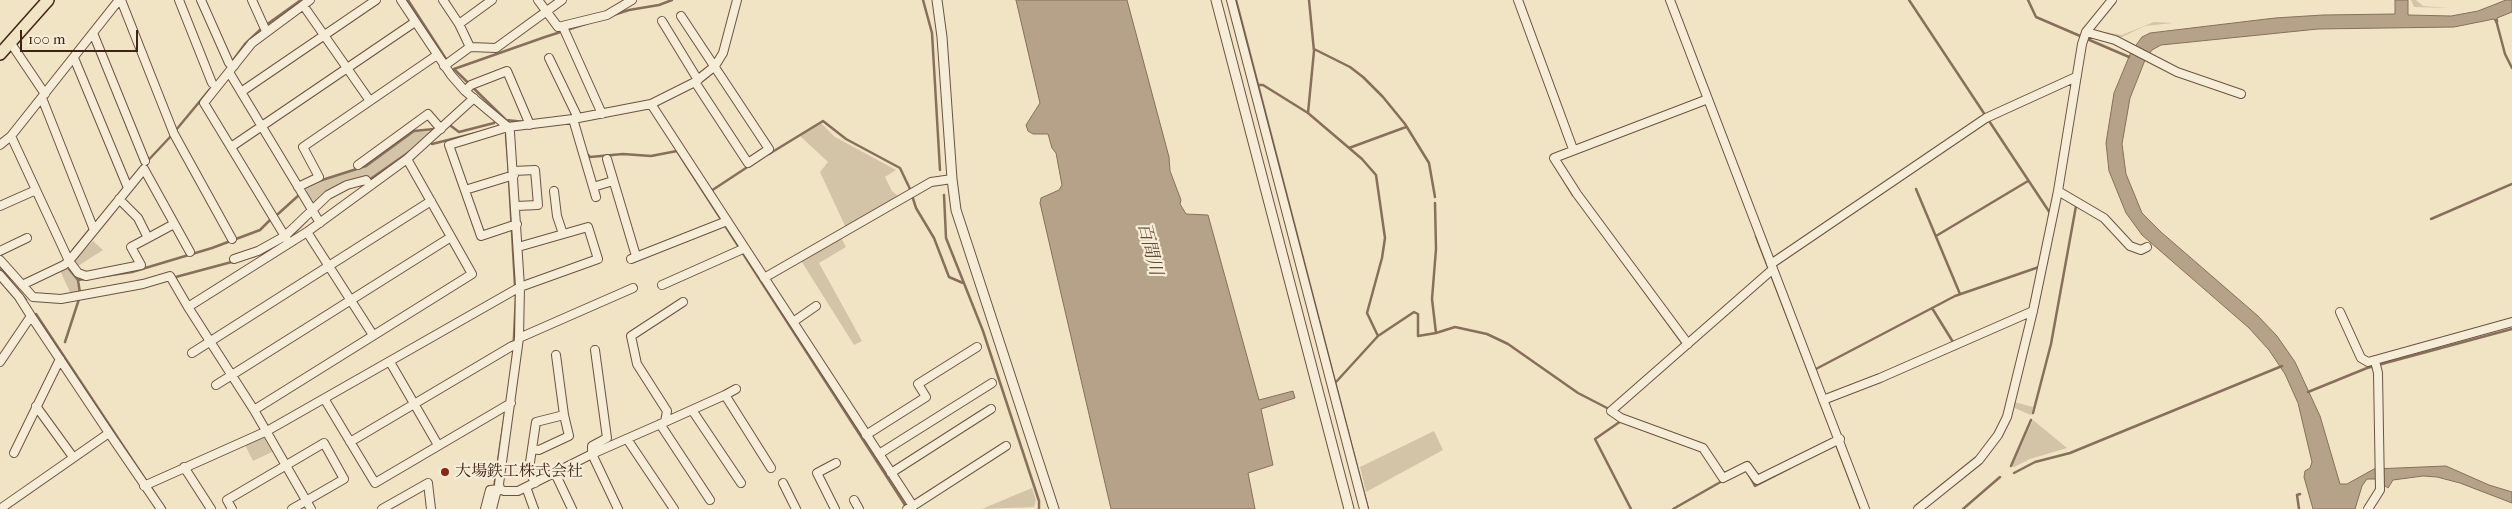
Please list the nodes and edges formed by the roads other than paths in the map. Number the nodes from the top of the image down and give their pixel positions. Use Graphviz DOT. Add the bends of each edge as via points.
graph roads {
  1 [pos="48,0"];
  2 [pos="120,0"];
  3 [pos="179,0"];
  4 [pos="201,0"];
  5 [pos="252,0"];
  6 [pos="376,0"];
  7 [pos="401,0"];
  8 [pos="443,0"];
  9 [pos="492,0"];
  10 [pos="538,0"];
  11 [pos="562,0"];
  12 [pos="632,0"];
  13 [pos="737,0"];
  14 [pos="937,0"];
  15 [pos="1216,0"];
  16 [pos="1231,0"];
  17 [pos="1518,0"];
  18 [pos="1670,0"];
  19 [pos="2112,0"];
  20 [pos="306,2"];
  21 [pos="546,11"];
  22 [pos="681,16"];
  23 [pos="662,21"];
  24 [pos="415,22"];
  25 [pos="459,24"];
  26 [pos="265,28"];
  27 [pos="564,30"];
  28 [pos="93,34"];
  29 [pos="324,36"];
  30 [pos="2085,36"];
  31 [pos="10,42"];
  32 [pos="470,47"];
  33 [pos="0,54"];
  34 [pos="437,55"];
  35 [pos="74,58"];
  36 [pos="549,58"];
  37 [pos="231,66"];
  38 [pos="444,66"];
  39 [pos="715,66"];
  40 [pos="347,68"];
  41 [pos="2076,76"];
  42 [pos="697,81"];
  43 [pos="212,84"];
  44 [pos="468,88"];
  45 [pos="243,91"];
  46 [pos="2241,94"];
  47 [pos="43,96"];
  48 [pos="474,98"];
  49 [pos="1708,99"];
  50 [pos="370,101"];
  51 [pos="651,104"];
  52 [pos="602,114"];
  53 [pos="575,118"];
  54 [pos="530,122"];
  55 [pos="264,125"];
  56 [pos="508,127"];
  57 [pos="441,129"];
  58 [pos="11,136"];
  59 [pos="0,145"];
  60 [pos="231,147"];
  61 [pos="1573,149"];
  62 [pos="407,159"];
  63 [pos="607,159"];
  64 [pos="145,161"];
  65 [pos="358,164"];
  66 [pos="511,174"];
  67 [pos="952,178"];
  68 [pos="613,181"];
  69 [pos="368,183"];
  70 [pos="300,186"];
  71 [pos="126,187"];
  72 [pos="593,187"];
  73 [pos="36,190"];
  74 [pos="465,190"];
  75 [pos="554,191"];
  76 [pos="2059,191"];
  77 [pos="596,197"];
  78 [pos="119,199"];
  79 [pos="431,201"];
  80 [pos="0,206"];
  81 [pos="516,206"];
  82 [pos="313,211"];
  83 [pos="320,222"];
  84 [pos="724,223"];
  85 [pos="174,224"];
  86 [pos="513,225"];
  87 [pos="92,229"];
  88 [pos="307,232"];
  89 [pos="563,234"];
  90 [pos="451,237"];
  91 [pos="27,238"];
  92 [pos="148,238"];
  93 [pos="232,239"];
  94 [pos="287,239"];
  95 [pos="518,247"];
  96 [pos="2147,247"];
  97 [pos="742,250"];
  98 [pos="0,251"];
  99 [pos="190,252"];
  100 [pos="234,258"];
  101 [pos="0,260"];
  102 [pos="69,261"];
  103 [pos="329,267"];
  104 [pos="1770,269"];
  105 [pos="0,275"];
  106 [pos="764,278"];
  107 [pos="22,285"];
  108 [pos="662,285"];
  109 [pos="520,287"];
  110 [pos="633,288"];
  111 [pos="33,296"];
  112 [pos="350,300"];
  113 [pos="683,302"];
  114 [pos="816,306"];
  115 [pos="188,307"];
  116 [pos="27,308"];
  117 [pos="2031,312"];
  118 [pos="2340,312"];
  119 [pos="31,316"];
  120 [pos="793,322"];
  121 [pos="2512,322"];
  122 [pos="373,335"];
  123 [pos="210,341"];
  124 [pos="516,343"];
  125 [pos="1688,344"];
  126 [pos="977,347"];
  127 [pos="595,350"];
  128 [pos="192,353"];
  129 [pos="556,355"];
  130 [pos="60,359"];
  131 [pos="0,362"];
  132 [pos="390,362"];
  133 [pos="2376,364"];
  134 [pos="232,375"];
  135 [pos="992,383"];
  136 [pos="216,385"];
  137 [pos="736,389"];
  138 [pos="725,394"];
  139 [pos="325,400"];
  140 [pos="1823,400"];
  141 [pos="508,404"];
  142 [pos="415,405"];
  143 [pos="36,406"];
  144 [pos="991,408"];
  145 [pos="254,410"];
  146 [pos="692,410"];
  147 [pos="564,414"];
  148 [pos="663,423"];
  149 [pos="267,432"];
  150 [pos="109,433"];
  151 [pos="866,434"];
  152 [pos="628,439"];
  153 [pos="1840,439"];
  154 [pos="350,442"];
  155 [pos="438,445"];
  156 [pos="1006,446"];
  157 [pos="532,449"];
  158 [pos="14,453"];
  159 [pos="592,454"];
  160 [pos="879,454"];
  161 [pos="72,457"];
  162 [pos="836,463"];
  163 [pos="286,466"];
  164 [pos="184,467"];
  165 [pos="771,468"];
  166 [pos="555,473"];
  167 [pos="891,473"];
  168 [pos="535,482"];
  169 [pos="741,483"];
  170 [pos="782,483"];
  171 [pos="147,484"];
  172 [pos="526,487"];
  173 [pos="496,490"];
  174 [pos="710,500"];
  175 [pos="854,500"];
  176 [pos="306,501"];
  177 [pos="910,508"];
  178 [pos="0,509"];
  179 [pos="161,509"];
  180 [pos="211,509"];
  181 [pos="232,509"];
  182 [pos="292,509"];
  183 [pos="311,509"];
  184 [pos="382,509"];
  185 [pos="431,509"];
  186 [pos="486,509"];
  187 [pos="492,509"];
  188 [pos="534,509"];
  189 [pos="572,509"];
  190 [pos="618,509"];
  191 [pos="674,509"];
  192 [pos="796,509"];
  193 [pos="835,509"];
  194 [pos="859,509"];
  195 [pos="1054,509"];
  196 [pos="1349,509"];
  197 [pos="1364,509"];
  198 [pos="1865,509"];
  199 [pos="1918,509"];
  200 [pos="2368,509"];
  1 -- 31 [label="main road"];
  2 -- 28 [label="street"];
  2 -- 93 [label="street" via="174,134"];
  3 -- 43 [label="street"];
  4 -- 37 [label="street"];
  5 -- 26 [label="street"];
  6 -- 29 [label="street"];
  7 -- 24 [label="street"];
  8 -- 25 [label="street"];
  9 -- 25 [label="street"];
  10 -- 21 [label="street"];
  11 -- 21 [label="street"];
  12 -- 27 [label="street" via="607,15"];
  13 -- 39 [label="street" via="723,53"];
  14 -- 67 [label="street"];
  15 -- 196 [label="street"];
  16 -- 197 [label="street"];
  17 -- 61 [label="street"];
  18 -- 49 [label="street"];
  19 -- 30 [label="street"];
  20 -- 26 [label="street"];
  20 -- 29 [label="street"];
  21 -- 27 [label="street"];
  21 -- 32 [label="street" via="496,48"];
  22 -- 39 [label="street"];
  23 -- 42 [label="street"];
  24 -- 34 [label="street"];
  24 -- 40 [label="street"];
  25 -- 32 [label="street"];
  26 -- 37 [label="street"];
  27 -- 52 [label="street"];
  28 -- 35 [label="street"];
  28 -- 64 [label="street"];
  29 -- 40 [label="street"];
  29 -- 45 [label="street"];
  30 -- 41 [label="street"];
  30 -- 46 [label="street" via="2115,40 2198,81"];
  31 -- 33 [label="main road"];
  31 -- 47 [label="street"];
  32 -- 38 [label="street"];
  34 -- 38 [label="street"];
  34 -- 50 [label="street"];
  35 -- 47 [label="street"];
  35 -- 71 [label="street"];
  36 -- 53 [label="street"];
  37 -- 45 [label="street"];
  37 -- 60 [label="street" via="204,103"];
  38 -- 44 [label="street"];
  39 -- 42 [label="street"];
  39 -- 42 [label="street" via="769,149 748,163"];
  40 -- 50 [label="street"];
  40 -- 55 [label="street"];
  41 -- 76 [label="street"];
  41 -- 104 [label="street" via="1987,118"];
  42 -- 51 [label="street"];
  44 -- 48 [label="street"];
  44 -- 54 [label="street" via="507,71"];
  45 -- 55 [label="street"];
  47 -- 58 [label="street"];
  47 -- 87 [label="street"];
  48 -- 56 [label="street"];
  48 -- 57 [label="street"];
  49 -- 61 [label="street"];
  49 -- 104 [label="street"];
  50 -- 70 [label="street" via="303,147 319,177"];
  51 -- 52 [label="street"];
  51 -- 84 [label="street"];
  52 -- 53 [label="street"];
  53 -- 54 [label="street"];
  53 -- 72 [label="street"];
  54 -- 56 [label="street"];
  55 -- 60 [label="street"];
  55 -- 70 [label="street"];
  56 -- 66 [label="street" via="512,141"];
  56 -- 74 [label="street" via="449,146"];
  57 -- 62 [label="street"];
  57 -- 65 [label="street" via="428,114"];
  58 -- 59 [label="street"];
  58 -- 73 [label="street"];
  60 -- 94 [label="street"];
  61 -- 125 [label="street" via="1554,158 1563,174"];
  62 -- 69 [label="street"];
  62 -- 79 [label="street"];
  63 -- 68 [label="street"];
  66 -- 74 [label="street"];
  66 -- 81 [label="street"];
  66 -- 81 [label="street" via="535,170 538,205"];
  67 -- 106 [label="street" via="931,182"];
  67 -- 195 [label="street" via="956,210 968,249"];
  68 -- 72 [label="street"];
  68 -- 84 [label="street" via="633,257"];
  69 -- 82 [label="street" via="328,194"];
  69 -- 83 [label="street"];
  70 -- 82 [label="street"];
  71 -- 78 [label="street"];
  71 -- 85 [label="street" via="144,169"];
  72 -- 77 [label="street"];
  73 -- 80 [label="street"];
  73 -- 102 [label="street"];
  74 -- 86 [label="street" via="481,236"];
  75 -- 89 [label="street" via="556,216"];
  76 -- 96 [label="street" via="2104,218 2130,246 2141,250"];
  76 -- 117 [label="street"];
  78 -- 87 [label="street"];
  78 -- 92 [label="street" via="138,218"];
  79 -- 90 [label="street"];
  79 -- 103 [label="street"];
  81 -- 86 [label="street"];
  82 -- 83 [label="street"];
  82 -- 94 [label="street"];
  83 -- 88 [label="street"];
  84 -- 97 [label="street"];
  85 -- 92 [label="street"];
  85 -- 99 [label="street"];
  86 -- 95 [label="street"];
  87 -- 102 [label="street"];
  88 -- 94 [label="street"];
  88 -- 103 [label="street"];
  89 -- 95 [label="street"];
  89 -- 109 [label="street" via="588,228 598,259"];
  90 -- 112 [label="street"];
  90 -- 122 [label="street" via="472,274"];
  91 -- 98 [label="street"];
  92 -- 102 [label="street" via="131,247 140,265 133,268 86,276 78,273"];
  94 -- 100 [label="street"];
  94 -- 115 [label="street"];
  95 -- 109 [label="street"];
  97 -- 106 [label="street"];
  97 -- 108 [label="street"];
  101 -- 107 [label="street"];
  102 -- 107 [label="street"];
  103 -- 112 [label="street"];
  103 -- 123 [label="street"];
  104 -- 125 [label="street"];
  104 -- 140 [label="street"];
  105 -- 116 [label="street"];
  106 -- 120 [label="street"];
  107 -- 111 [label="street"];
  109 -- 124 [label="street"];
  109 -- 132 [label="street"];
  110 -- 124 [label="street"];
  111 -- 115 [label="street" via="61,300 171,278"];
  111 -- 116 [label="street"];
  112 -- 122 [label="street"];
  112 -- 134 [label="street"];
  113 -- 148 [label="street" via="631,336 637,364 667,411"];
  114 -- 120 [label="street"];
  115 -- 123 [label="street"];
  116 -- 119 [label="street"];
  117 -- 140 [label="street"];
  117 -- 199 [label="street" via="2011,406 1998,435 1971,468"];
  118 -- 133 [label="street" via="2361,358"];
  119 -- 130 [label="street"];
  119 -- 131 [label="street"];
  120 -- 151 [label="street"];
  121 -- 133 [label="street"];
  122 -- 145 [label="street"];
  123 -- 128 [label="street"];
  123 -- 134 [label="street"];
  124 -- 141 [label="street"];
  124 -- 142 [label="street"];
  125 -- 153 [label="street" via="1611,411 1621,418 1703,448 1723,478 1747,466 1757,480"];
  126 -- 151 [label="street" via="918,384 926,397"];
  127 -- 159 [label="street" via="607,438 592,446"];
  129 -- 147 [label="street"];
  130 -- 143 [label="street"];
  130 -- 150 [label="street"];
  132 -- 139 [label="street"];
  132 -- 142 [label="street"];
  133 -- 200 [label="street" via="2380,490"];
  134 -- 136 [label="street"];
  134 -- 145 [label="street"];
  135 -- 160 [label="street"];
  137 -- 138 [label="street"];
  138 -- 146 [label="street"];
  138 -- 165 [label="street"];
  139 -- 149 [label="street"];
  139 -- 154 [label="street"];
  140 -- 153 [label="street"];
  141 -- 155 [label="street"];
  141 -- 173 [label="street"];
  142 -- 154 [label="street"];
  142 -- 155 [label="street"];
  143 -- 158 [label="street"];
  143 -- 161 [label="street"];
  144 -- 167 [label="street"];
  145 -- 149 [label="street"];
  146 -- 148 [label="street"];
  146 -- 169 [label="street"];
  147 -- 157 [label="street" via="536,422"];
  147 -- 157 [label="street" via="569,436 539,450"];
  148 -- 152 [label="street"];
  148 -- 174 [label="street"];
  149 -- 163 [label="street"];
  149 -- 164 [label="street"];
  150 -- 161 [label="street"];
  150 -- 171 [label="street"];
  151 -- 160 [label="street"];
  152 -- 159 [label="street"];
  152 -- 191 [label="street"];
  153 -- 198 [label="street"];
  154 -- 155 [label="street" via="374,483"];
  156 -- 177 [label="street"];
  157 -- 168 [label="street" via="529,469"];
  159 -- 166 [label="street"];
  159 -- 190 [label="street"];
  160 -- 167 [label="street"];
  161 -- 178 [label="street"];
  162 -- 193 [label="street" via="817,473"];
  163 -- 176 [label="street"];
  163 -- 176 [label="street" via="324,443 344,479"];
  163 -- 181 [label="street" via="227,500"];
  164 -- 171 [label="street"];
  164 -- 180 [label="street"];
  166 -- 168 [label="street"];
  166 -- 189 [label="street"];
  167 -- 177 [label="street"];
  168 -- 172 [label="street"];
  170 -- 192 [label="street"];
  171 -- 179 [label="street"];
  172 -- 173 [label="street" via="518,491"];
  172 -- 188 [label="street"];
  173 -- 186 [label="street" via="490,490"];
  173 -- 187 [label="street"];
  175 -- 194 [label="street"];
  176 -- 182 [label="street"];
  176 -- 183 [label="street"];
  184 -- 185 [label="street" via="428,483"];
}
